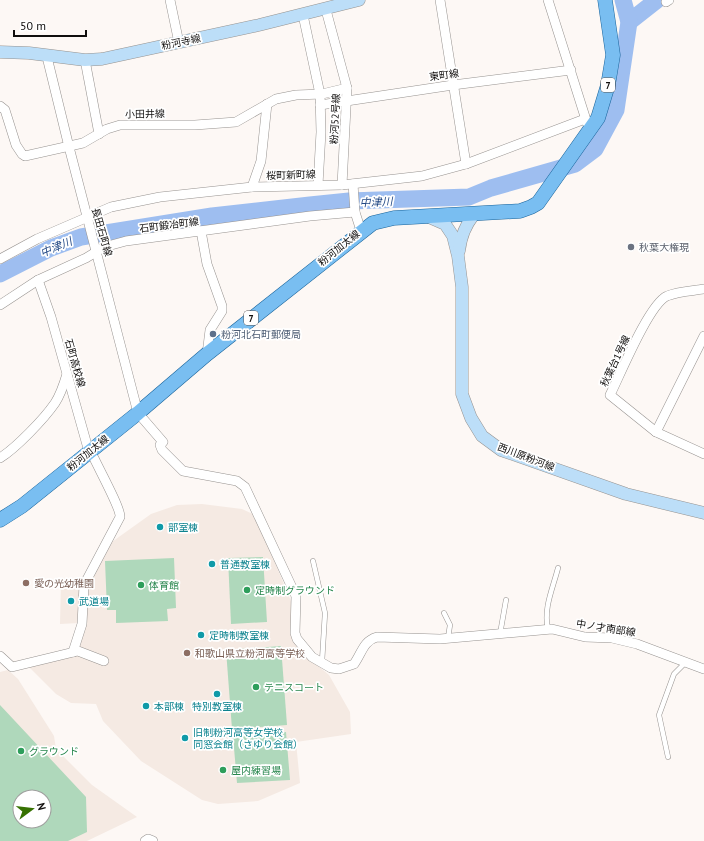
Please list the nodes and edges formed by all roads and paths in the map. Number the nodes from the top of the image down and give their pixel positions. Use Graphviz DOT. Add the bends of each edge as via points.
graph roads {
  1 [pos="170,0"];
  2 [pos="360,0"];
  3 [pos="440,0"];
  4 [pos="548,0"];
  5 [pos="605,0"];
  6 [pos="327,6"];
  7 [pos="303,15"];
  8 [pos="179,43"];
  9 [pos="0,52"];
  10 [pos="47,57"];
  11 [pos="85,60"];
  12 [pos="571,70"];
  13 [pos="453,85"];
  14 [pos="347,88"];
  15 [pos="320,94"];
  16 [pos="348,101"];
  17 [pos="267,104"];
  18 [pos="320,105"];
  19 [pos="0,106"];
  20 [pos="588,125"];
  21 [pos="99,134"];
  22 [pos="69,147"];
  23 [pos="466,164"];
  24 [pos="318,185"];
  25 [pos="342,185"];
  26 [pos="353,187"];
  27 [pos="252,188"];
  28 [pos="355,212"];
  29 [pos="474,214"];
  30 [pos="429,217"];
  31 [pos="88,221"];
  32 [pos="201,231"];
  33 [pos="361,231"];
  34 [pos="96,249"];
  35 [pos="458,256"];
  36 [pos="1,257"];
  37 [pos="38,280"];
  38 [pos="704,289"];
  39 [pos="0,305"];
  40 [pos="704,336"];
  41 [pos="207,354"];
  42 [pos="67,374"];
  43 [pos="138,413"];
  44 [pos="656,432"];
  45 [pos="704,454"];
  46 [pos="92,455"];
  47 [pos="0,458"];
  48 [pos="704,513"];
  49 [pos="0,520"];
  50 [pos="313,560"];
  51 [pos="558,568"];
  52 [pos="506,600"];
  53 [pos="444,613"];
  54 [pos="548,629"];
  55 [pos="500,634"];
  56 [pos="448,639"];
  57 [pos="73,652"];
  58 [pos="0,656"];
  59 [pos="104,661"];
  60 [pos="322,662"];
  61 [pos="685,663"];
  62 [pos="704,669"];
  63 [pos="668,758"];
  64 [pos="145,841"];
  65 [pos="153,841"];
  1 -- 8 [label="street"];
  2 -- 6 [label="main road, 粉河寺線"];
  3 -- 13 [label="street"];
  4 -- 12 [label="street"];
  5 -- 20 [label="main road, 粉河加太線 / 7" via="613,55 598,118"];
  6 -- 7 [label="main road, 粉河寺線"];
  6 -- 14 [label="street, 粉河52号線"];
  7 -- 8 [label="main road, 粉河寺線"];
  7 -- 15 [label="street"];
  8 -- 11 [label="main road, 粉河寺線"];
  9 -- 10 [label="main road, 粉河寺線" via="29,53"];
  10 -- 11 [label="main road, 粉河寺線"];
  10 -- 22 [label="street, 長田石町線"];
  11 -- 21 [label="street"];
  12 -- 13 [label="street, 東町線"];
  12 -- 20 [label="street"];
  13 -- 16 [label="street, 東町線"];
  13 -- 23 [label="street"];
  14 -- 15 [label="street, 小田井線"];
  14 -- 16 [label="street, 粉河52号線"];
  15 -- 17 [label="street, 小田井線" via="286,96"];
  15 -- 18 [label="street"];
  16 -- 18 [label="street, 東町線"];
  16 -- 25 [label="street, 粉河52号線"];
  17 -- 21 [label="street, 小田井線" via="236,122 120,125"];
  17 -- 27 [label="street" via="261,161"];
  18 -- 24 [label="street"];
  19 -- 22 [label="street, 小田井線" via="6,110 16,145 25,156"];
  20 -- 23 [label="street, 桜町新町線"];
  20 -- 29 [label="main road, 粉河加太線 / 7" via="538,203 520,211"];
  21 -- 22 [label="street, 小田井線" via="91,140"];
  22 -- 31 [label="street, 長田石町線"];
  23 -- 26 [label="street, 桜町新町線" via="422,176"];
  24 -- 25 [label="street, 桜町新町線"];
  24 -- 27 [label="street, 桜町新町線"];
  25 -- 26 [label="street, 桜町新町線"];
  26 -- 28 [label="street"];
  27 -- 31 [label="street, 桜町新町線" via="135,201 111,207"];
  28 -- 32 [label="street, 石町鍛冶町線"];
  28 -- 33 [label="street"];
  29 -- 30 [label="main road, 粉河加太線 / 7"];
  29 -- 35 [label="main road, 西川原粉河線" via="460,238"];
  30 -- 33 [label="main road, 粉河加太線 / 7" via="383,219"];
  30 -- 35 [label="main road, 西川原粉河線" via="445,224 453,236"];
  31 -- 34 [label="street, 長田石町線"];
  31 -- 36 [label="street, 桜町新町線"];
  32 -- 34 [label="street, 石町鍛冶町線" via="126,241"];
  32 -- 41 [label="street" via="207,264 222,306 222,311 210,330"];
  33 -- 41 [label="main road, 粉河加太線 / 7"];
  34 -- 37 [label="street, 石町鍛冶町線"];
  34 -- 43 [label="street, 長田石町線"];
  35 -- 48 [label="main road, 西川原粉河線" via="462,287 462,394 471,418 482,436 501,450 626,494"];
  37 -- 39 [label="street, 石町鍛冶町線"];
  37 -- 42 [label="street, 石町高校線"];
  38 -- 44 [label="street, 秋葉台1号線" via="666,297 642,329 610,395"];
  40 -- 44 [label="street"];
  41 -- 43 [label="main road, 粉河加太線 / 7"];
  42 -- 46 [label="street, 石町高校線"];
  42 -- 47 [label="street" via="54,404 19,442"];
  43 -- 46 [label="main road, 粉河加太線 / 7"];
  43 -- 60 [label="street, 中ノ才南部線" via="163,442 160,445 162,450 183,471 237,481 245,487 296,596 296,636 312,657"];
  44 -- 45 [label="street, 秋葉台1号線"];
  46 -- 49 [label="main road, 粉河加太線 / 7"];
  46 -- 57 [label="street, 石町高校線" via="120,509 120,517 84,585 82,624"];
  50 -- 60 [label="lane" via="325,613"];
  51 -- 54 [label="lane" via="547,609"];
  52 -- 55 [label="lane"];
  53 -- 56 [label="lane" via="450,625"];
  54 -- 55 [label="street, 中ノ才南部線"];
  54 -- 61 [label="street, 中ノ才南部線" via="637,644"];
  55 -- 56 [label="street, 中ノ才南部線"];
  56 -- 60 [label="street, 中ノ才南部線" via="377,637 364,646 354,664 337,669"];
  57 -- 58 [label="street" via="12,667"];
  57 -- 59 [label="street" via="78,651"];
  61 -- 62 [label="street, 中ノ才南部線"];
  61 -- 63 [label="lane" via="674,674 659,715"];
  64 -- 65 [label="street"];
}
